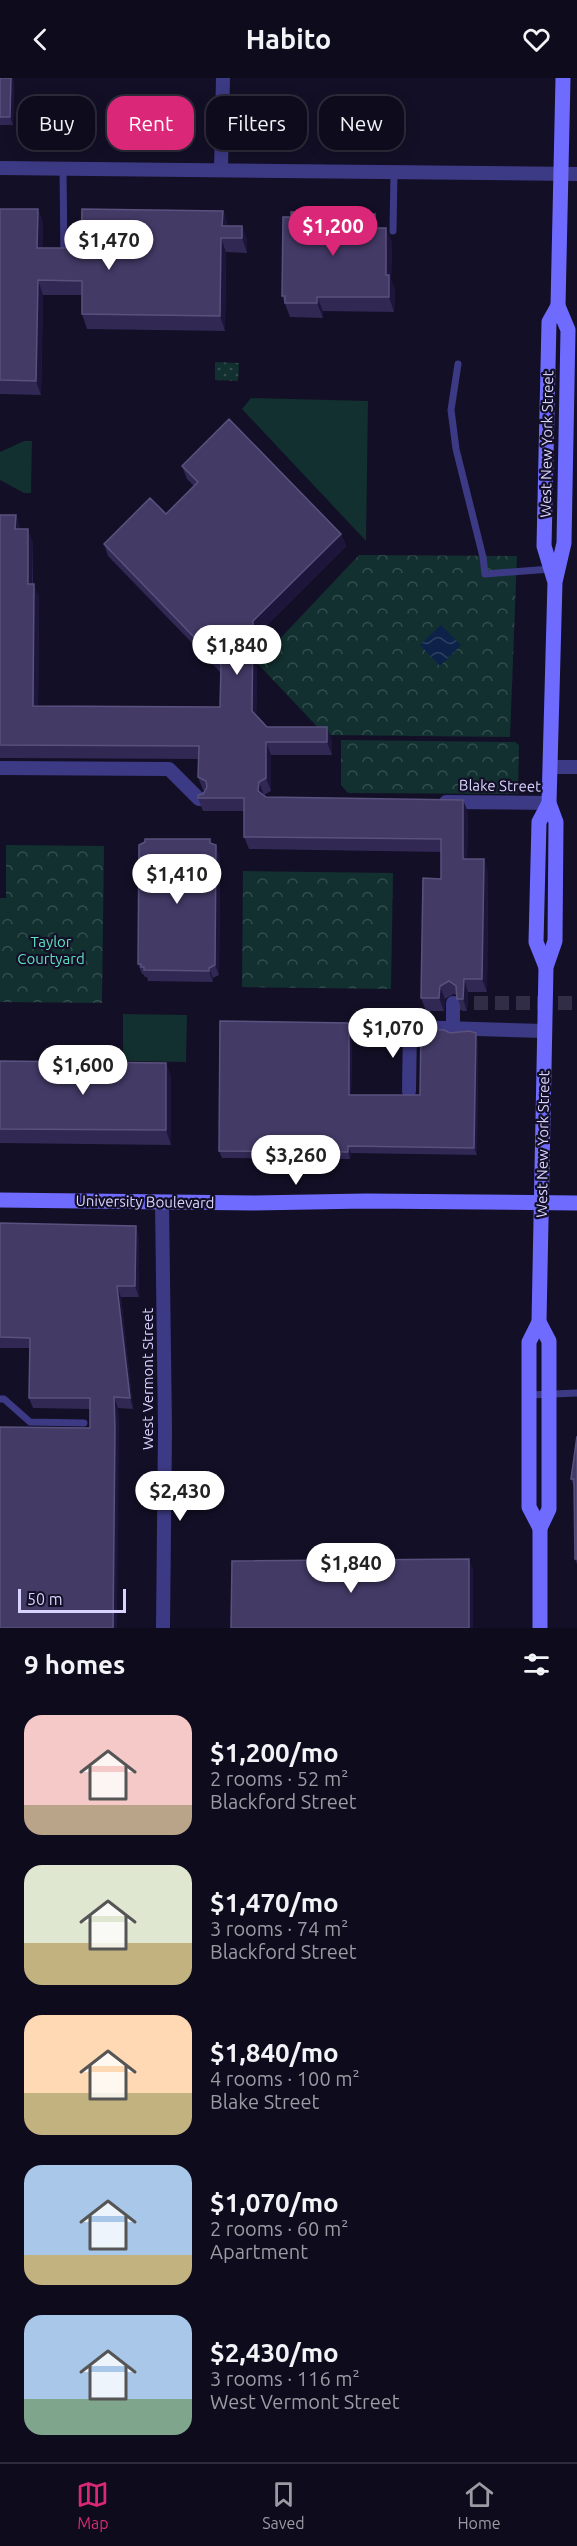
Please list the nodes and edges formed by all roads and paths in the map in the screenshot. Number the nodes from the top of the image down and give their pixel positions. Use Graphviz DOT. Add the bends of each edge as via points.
graph roads {
  1 [pos="223,78"];
  2 [pos="563,78"];
  3 [pos="0,168"];
  4 [pos="63,169"];
  5 [pos="221,170"];
  6 [pos="394,172"];
  7 [pos="561,174"];
  8 [pos="577,174"];
  9 [pos="393,231"];
  10 [pos="64,257"];
  11 [pos="458,364"];
  12 [pos="553,576"];
  13 [pos="550,767"];
  14 [pos="577,767"];
  15 [pos="0,768"];
  16 [pos="203,799"];
  17 [pos="426,802"];
  18 [pos="549,803"];
  19 [pos="453,1003"];
  20 [pos="453,1031"];
  21 [pos="545,1031"];
  22 [pos="409,1091"];
  23 [pos="0,1200"];
  24 [pos="162,1202"];
  25 [pos="542,1203"];
  26 [pos="577,1203"];
  27 [pos="539,1322"];
  28 [pos="577,1393"];
  29 [pos="529,1395"];
  30 [pos="548,1395"];
  31 [pos="0,1399"];
  32 [pos="84,1423"];
  33 [pos="540,1528"];
  34 [pos="163,1628"];
  35 [pos="540,1628"];
  1 -- 5 [label="street"];
  2 -- 7 [label="main road, West New York Street"];
  3 -- 4 [label="street"];
  4 -- 5 [label="street"];
  4 -- 10 [label="lane"];
  5 -- 6 [label="street"];
  6 -- 7 [label="street"];
  6 -- 9 [label="lane"];
  7 -- 8 [label="street"];
  7 -- 12 [label="main road, West New York Street" via="558,306 568,330 568,347 564,543"];
  11 -- 12 [label="lane" via="451,410 485,574"];
  12 -- 13 [label="main road, West New York Street"];
  13 -- 14 [label="street, Blake Street"];
  13 -- 18 [label="main road, West New York Street"];
  15 -- 16 [label="street" via="169,769"];
  17 -- 18 [label="street, Blake Street"];
  18 -- 21 [label="main road, West New York Street" via="556,822 555,941 546,966"];
  19 -- 20 [label="street, bridge"];
  21 -- 22 [label="street" via="410,1027"];
  21 -- 25 [label="main road, West New York Street"];
  23 -- 24 [label="main road, University Boulevard"];
  24 -- 25 [label="main road, University Boulevard"];
  24 -- 34 [label="street, West Vermont Street"];
  25 -- 26 [label="main road, University Boulevard"];
  25 -- 27 [label="main road, West New York Street"];
  27 -- 29 [label="main road, West New York Street" via="529,1342"];
  27 -- 30 [label="main road, West New York Street" via="549,1341"];
  28 -- 30 [label="lane"];
  29 -- 30 [label="lane"];
  29 -- 33 [label="main road, West New York Street" via="529,1507"];
  30 -- 33 [label="main road, West New York Street" via="549,1509"];
  31 -- 32 [label="lane" via="30,1422"];
  33 -- 35 [label="main road, West New York Street"];
}
